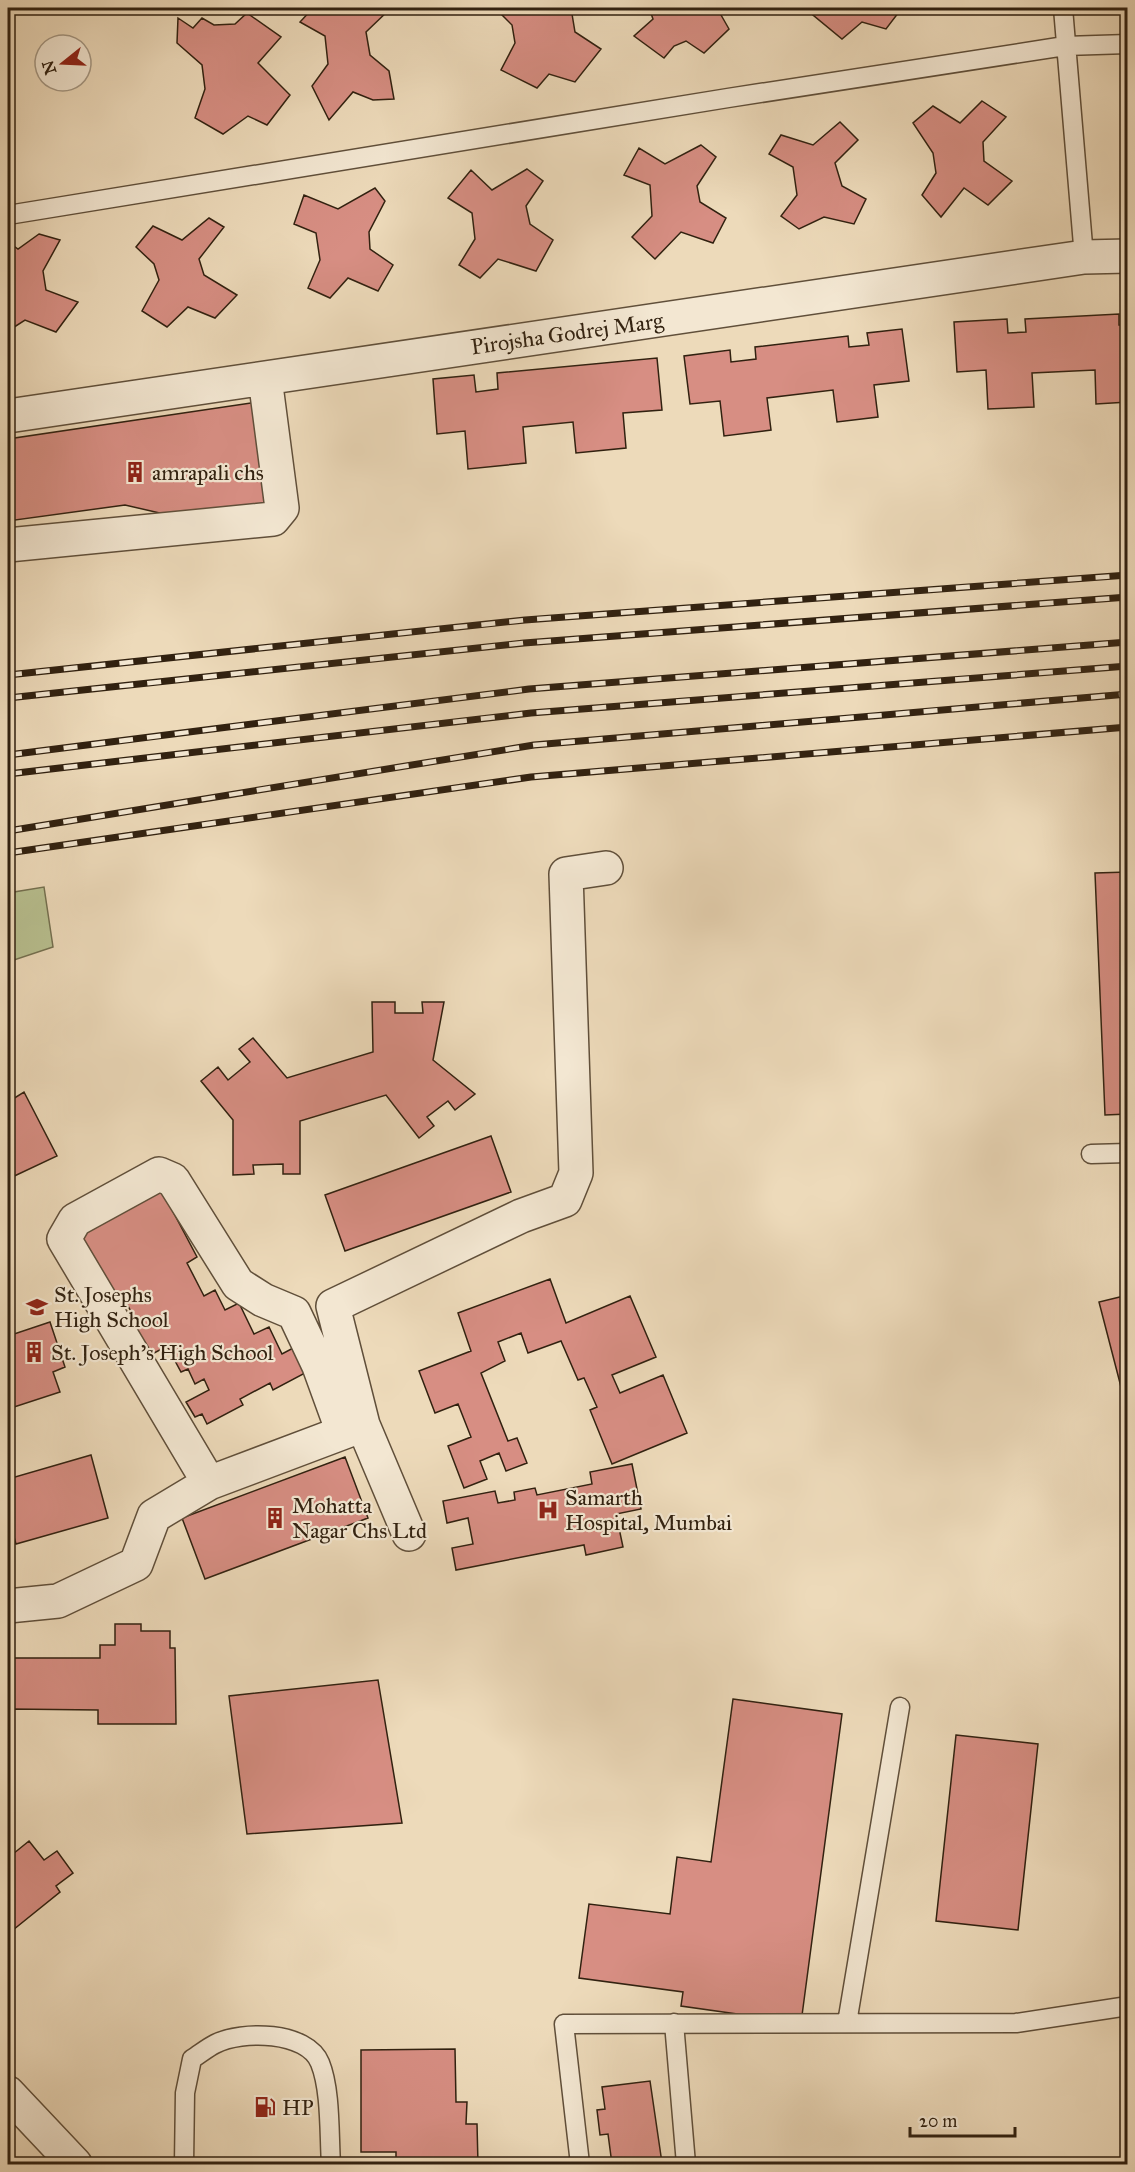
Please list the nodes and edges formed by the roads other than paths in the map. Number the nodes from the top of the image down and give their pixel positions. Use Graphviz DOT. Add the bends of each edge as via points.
graph roads {
  1 [pos="1063,8"];
  2 [pos="1128,44"];
  3 [pos="1065,46"];
  4 [pos="8,215"];
  5 [pos="1128,256"];
  6 [pos="1084,257"];
  7 [pos="265,378"];
  8 [pos="8,416"];
  9 [pos="8,545"];
  10 [pos="606,868"];
  11 [pos="1128,1153"];
  12 [pos="1091,1154"];
  13 [pos="353,1429"];
  14 [pos="209,1483"];
  15 [pos="409,1534"];
  16 [pos="8,1606"];
  17 [pos="900,1707"];
  18 [pos="1128,2006"];
  19 [pos="847,2023"];
  20 [pos="674,2024"];
  21 [pos="8,2093"];
  22 [pos="75,2164"];
  23 [pos="184,2164"];
  24 [pos="331,2164"];
  25 [pos="580,2164"];
  26 [pos="686,2164"];
  1 -- 3 [label="lane"];
  2 -- 3 [label="lane"];
  3 -- 4 [label="lane"];
  3 -- 6 [label="lane"];
  5 -- 6 [label="street, Pirojsha Godrej Marg"];
  6 -- 7 [label="street, Pirojsha Godrej Marg"];
  7 -- 8 [label="street, Pirojsha Godrej Marg"];
  7 -- 9 [label="street" via="282,508 273,519"];
  10 -- 13 [label="street" via="566,874 576,1173 565,1200 521,1216 333,1306"];
  11 -- 12 [label="lane"];
  13 -- 14 [label="street"];
  13 -- 14 [label="street" via="294,1313 238,1284 173,1180 159,1174 75,1220 64,1239"];
  13 -- 15 [label="street"];
  14 -- 16 [label="street" via="154,1516 136,1564 58,1601"];
  17 -- 19 [label="lane"];
  18 -- 19 [label="lane" via="1016,2023"];
  19 -- 20 [label="lane"];
  20 -- 25 [label="lane" via="564,2024"];
  20 -- 26 [label="lane"];
  21 -- 22 [label="street"];
  23 -- 24 [label="lane" via="185,2093 192,2059 217,2043 256,2035 301,2042 320,2062"];
}
